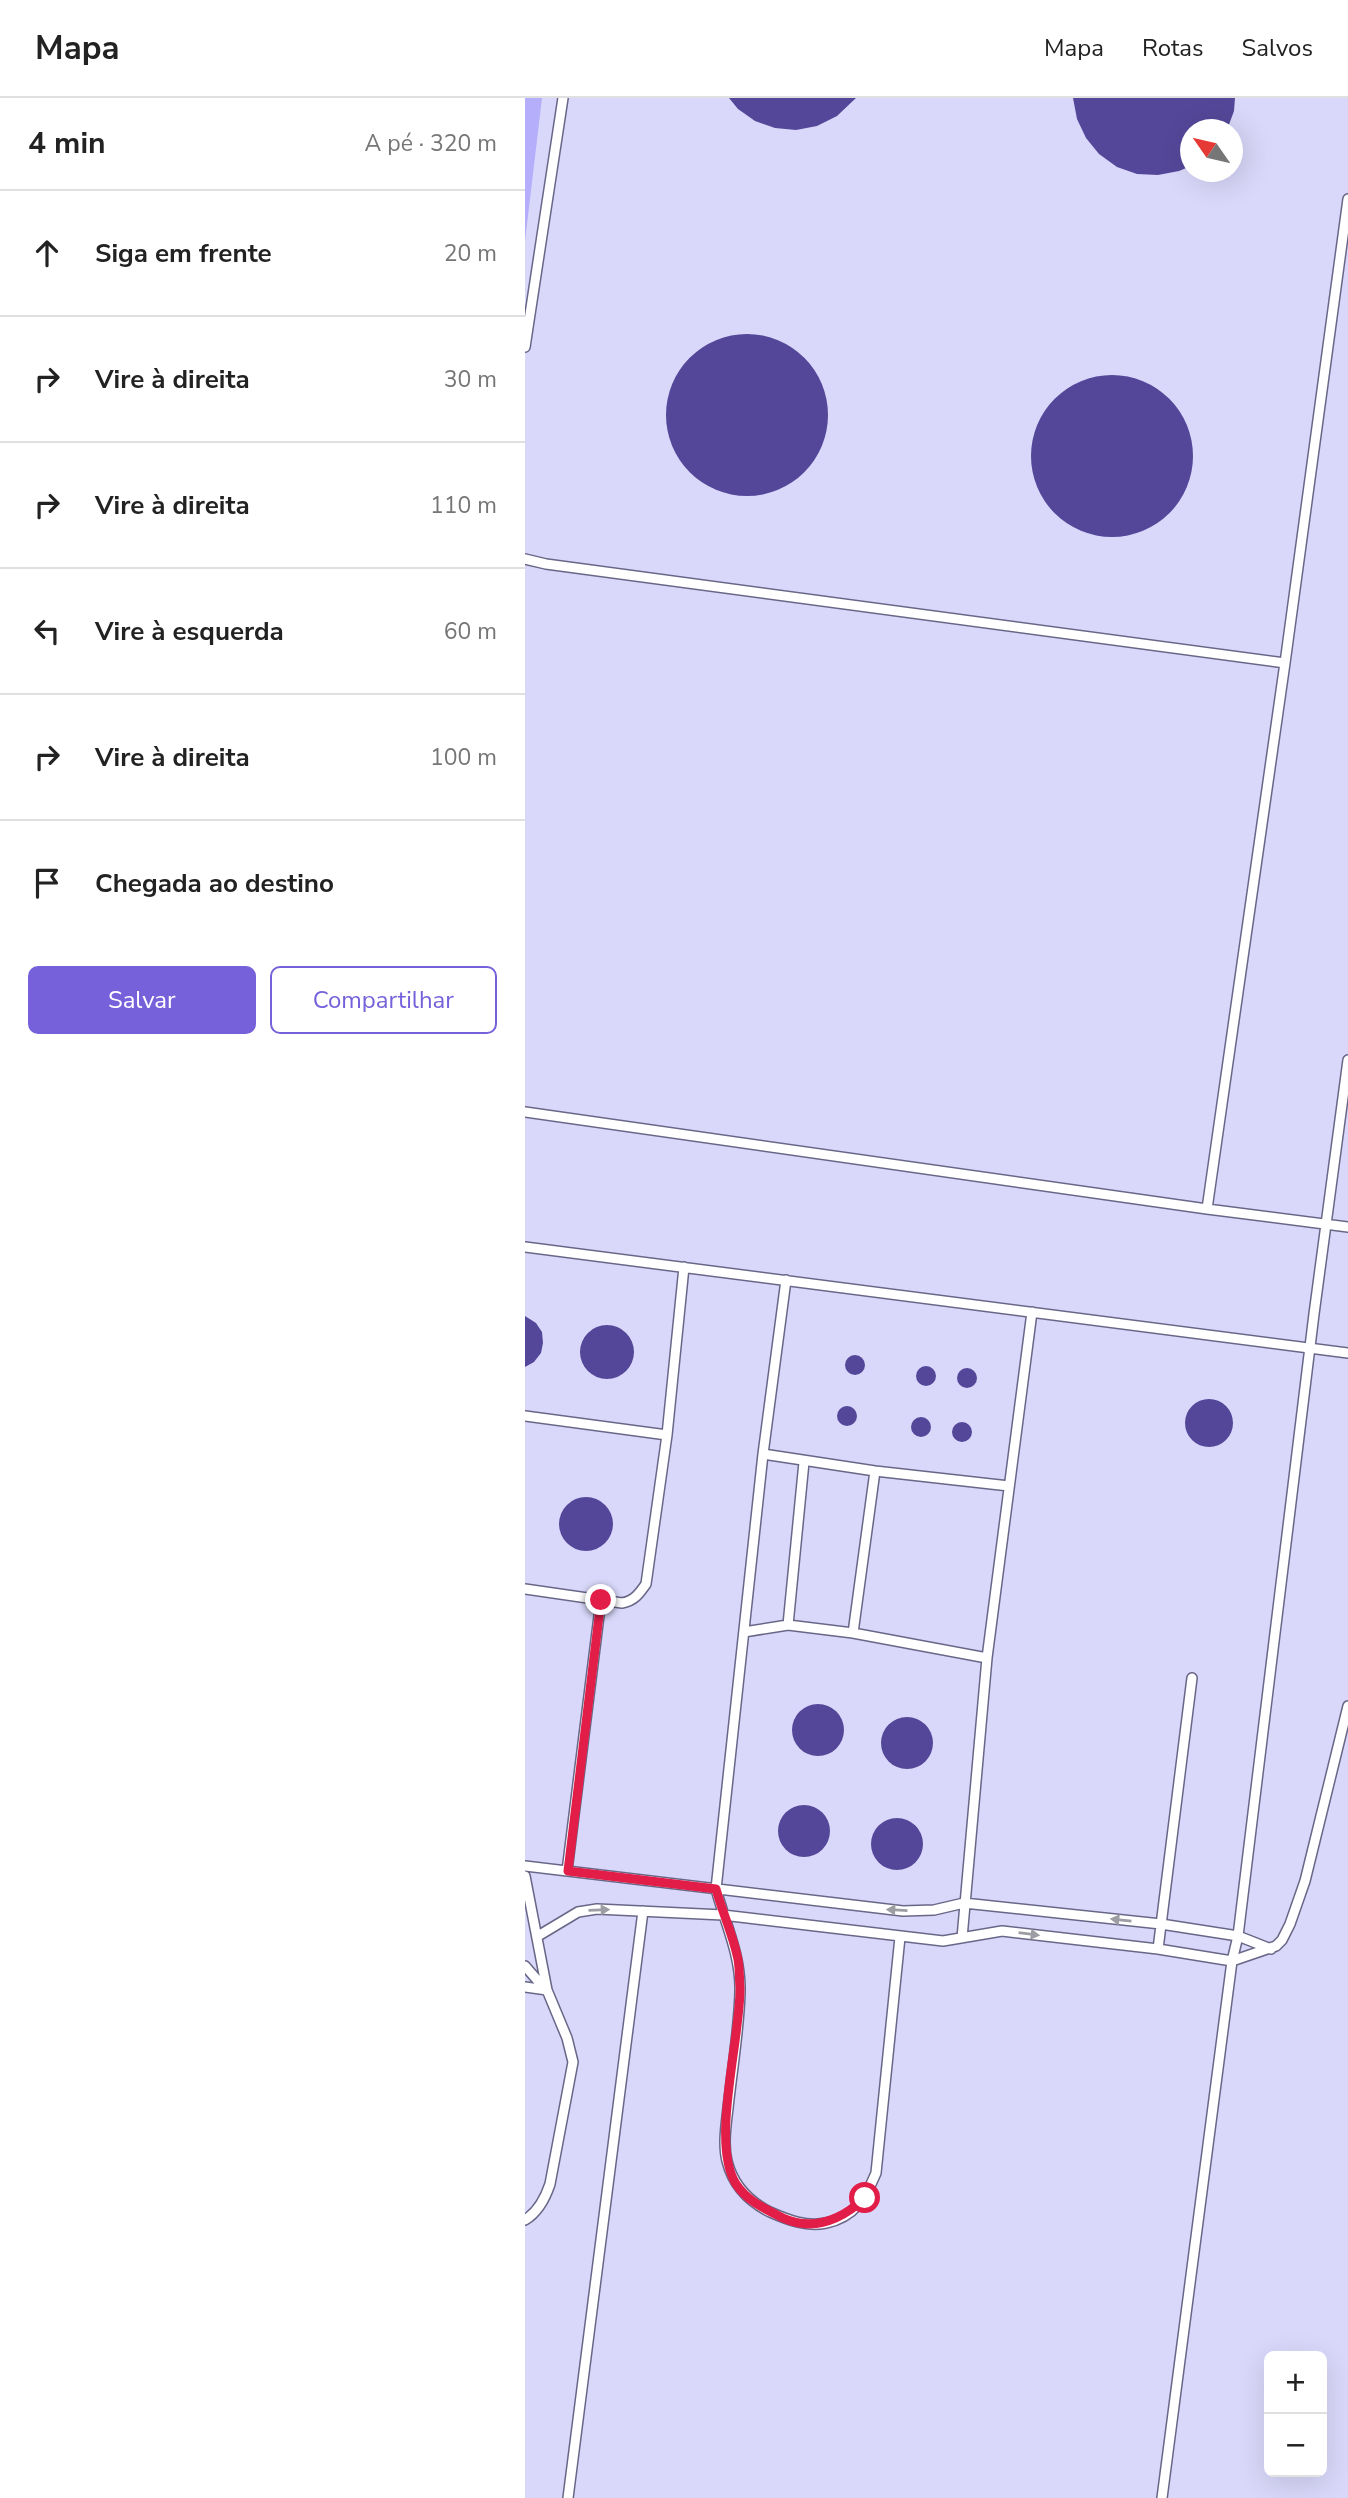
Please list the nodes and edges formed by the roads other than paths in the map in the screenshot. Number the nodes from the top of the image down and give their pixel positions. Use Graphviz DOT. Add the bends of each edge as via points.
graph roads {
  1 [pos="563,98"];
  2 [pos="1348,199"];
  3 [pos="525,347"];
  4 [pos="525,559"];
  5 [pos="1285,663"];
  6 [pos="1348,1060"];
  7 [pos="525,1112"];
  8 [pos="1207,1209"];
  9 [pos="1327,1224"];
  10 [pos="1348,1227"];
  11 [pos="525,1247"];
  12 [pos="684,1267"];
  13 [pos="786,1280"];
  14 [pos="1032,1312"];
  15 [pos="1311,1349"];
  16 [pos="1348,1353"];
  17 [pos="525,1416"];
  18 [pos="667,1435"];
  19 [pos="763,1454"];
  20 [pos="804,1462"];
  21 [pos="875,1471"];
  22 [pos="1009,1486"];
  23 [pos="525,1589"];
  24 [pos="601,1600"];
  25 [pos="788,1625"];
  26 [pos="744,1632"];
  27 [pos="853,1633"];
  28 [pos="987,1658"];
  29 [pos="1192,1678"];
  30 [pos="1348,1706"];
  31 [pos="525,1866"];
  32 [pos="568,1871"];
  33 [pos="525,1876"];
  34 [pos="716,1889"];
  35 [pos="964,1903"];
  36 [pos="643,1911"];
  37 [pos="723,1916"];
  38 [pos="1161,1924"];
  39 [pos="538,1936"];
  40 [pos="1238,1936"];
  41 [pos="900,1937"];
  42 [pos="962,1938"];
  43 [pos="1158,1949"];
  44 [pos="1271,1949"];
  45 [pos="1232,1961"];
  46 [pos="525,1966"];
  47 [pos="525,1987"];
  48 [pos="547,1990"];
  49 [pos="525,2220"];
  50 [pos="568,2498"];
  51 [pos="1162,2498"];
  1 -- 3 [label="lane"];
  2 -- 5 [label="lane"];
  4 -- 5 [label="lane"];
  5 -- 8 [label="lane"];
  6 -- 9 [label="lane"];
  7 -- 8 [label="lane"];
  8 -- 9 [label="lane"];
  9 -- 10 [label="lane"];
  9 -- 15 [label="lane"];
  11 -- 12 [label="lane"];
  12 -- 13 [label="lane"];
  12 -- 18 [label="lane"];
  13 -- 14 [label="lane"];
  13 -- 19 [label="lane"];
  14 -- 15 [label="lane"];
  14 -- 22 [label="lane"];
  15 -- 16 [label="lane"];
  15 -- 40 [label="lane"];
  17 -- 18 [label="lane"];
  18 -- 24 [label="lane" via="646,1584 630,1602"];
  19 -- 20 [label="lane"];
  19 -- 26 [label="lane"];
  20 -- 21 [label="lane"];
  20 -- 25 [label="lane"];
  21 -- 22 [label="lane"];
  21 -- 27 [label="lane"];
  22 -- 28 [label="lane"];
  23 -- 24 [label="lane"];
  24 -- 32 [label="lane"];
  25 -- 26 [label="lane"];
  25 -- 27 [label="lane"];
  26 -- 34 [label="lane"];
  27 -- 28 [label="lane"];
  28 -- 35 [label="lane"];
  29 -- 38 [label="lane"];
  30 -- 44 [label="lane" via="1305,1881 1282,1940"];
  31 -- 32 [label="lane"];
  32 -- 34 [label="lane"];
  33 -- 39 [label="lane"];
  35 -- 34 [label="lane, one-way" via="903,1911"];
  34 -- 37 [label="lane"];
  38 -- 35 [label="lane, one-way"];
  35 -- 42 [label="lane"];
  36 -- 37 [label="lane"];
  39 -- 36 [label="lane, one-way" via="578,1912"];
  36 -- 50 [label="lane"];
  37 -- 41 [label="lane"];
  37 -- 41 [label="lane" via="738,1956 740,1991 726,2159 735,2183 751,2201 790,2221 808,2224 848,2214 865,2198 876,2173"];
  38 -- 40 [label="lane"];
  38 -- 43 [label="lane"];
  39 -- 48 [label="lane"];
  40 -- 44 [label="lane"];
  40 -- 45 [label="lane"];
  41 -- 42 [label="lane"];
  42 -- 43 [label="lane, one-way" via="1002,1931"];
  43 -- 45 [label="lane"];
  44 -- 45 [label="lane"];
  45 -- 51 [label="lane"];
  46 -- 48 [label="lane"];
  47 -- 48 [label="lane"];
  48 -- 49 [label="lane" via="573,2063 550,2184 537,2211"];
}
